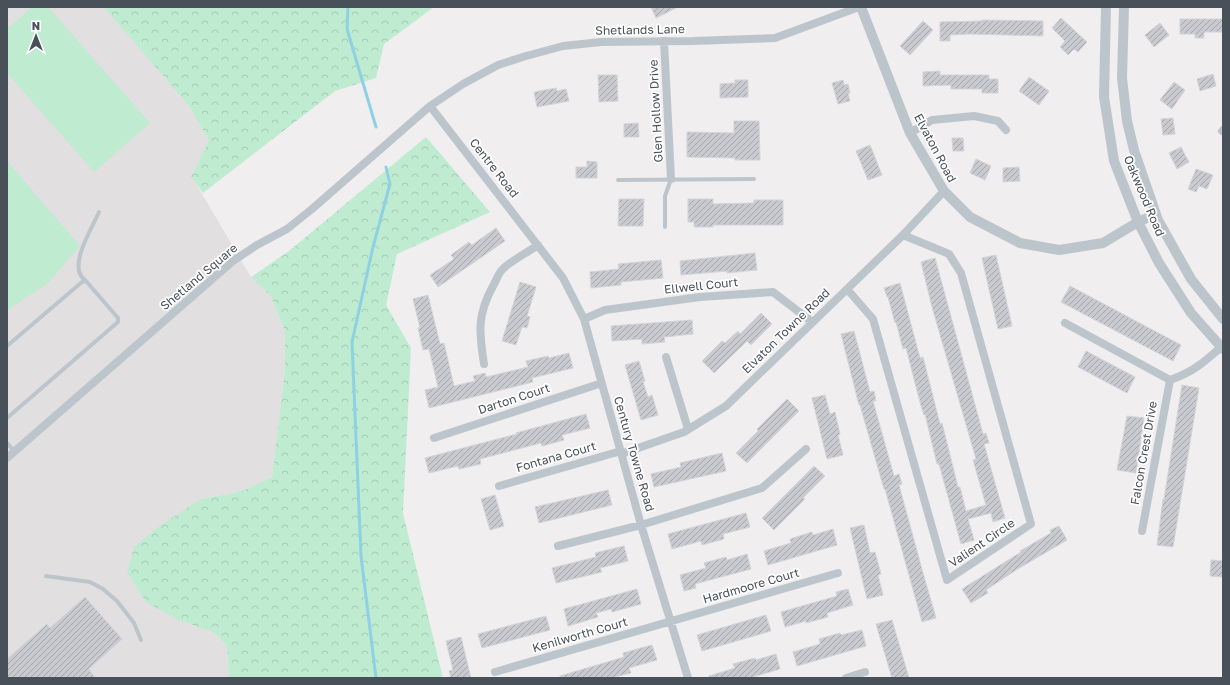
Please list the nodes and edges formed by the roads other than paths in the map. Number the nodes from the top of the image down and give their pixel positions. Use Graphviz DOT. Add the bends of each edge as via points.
graph roads {
  1 [pos="860,7"];
  2 [pos="1106,7"];
  3 [pos="1124,7"];
  4 [pos="664,41"];
  5 [pos="430,106"];
  6 [pos="1006,130"];
  7 [pos="910,133"];
  8 [pos="671,179"];
  9 [pos="754,179"];
  10 [pos="618,180"];
  11 [pos="944,191"];
  12 [pos="99,212"];
  13 [pos="1156,214"];
  14 [pos="1138,222"];
  15 [pos="665,227"];
  16 [pos="903,235"];
  17 [pos="538,245"];
  18 [pos="86,281"];
  19 [pos="848,289"];
  20 [pos="584,319"];
  21 [pos="1223,319"];
  22 [pos="812,322"];
  23 [pos="1065,323"];
  24 [pos="7,346"];
  25 [pos="1222,348"];
  26 [pos="666,357"];
  27 [pos="484,364"];
  28 [pos="1170,380"];
  29 [pos="602,383"];
  30 [pos="7,418"];
  31 [pos="688,429"];
  32 [pos="434,438"];
  33 [pos="7,443"];
  34 [pos="806,449"];
  35 [pos="15,452"];
  36 [pos="621,452"];
  37 [pos="7,458"];
  38 [pos="499,486"];
  39 [pos="641,525"];
  40 [pos="1142,531"];
  41 [pos="558,546"];
  42 [pos="838,573"];
  43 [pos="46,576"];
  44 [pos="671,622"];
  45 [pos="141,640"];
  46 [pos="495,672"];
  47 [pos="865,672"];
  48 [pos="688,678"];
  49 [pos="846,678"];
  1 -- 4 [label="street, Shetlands Lane" via="775,38"];
  1 -- 7 [label="street, Elvaton Road"];
  2 -- 14 [label="street, Oakwood Road" via="1104,97 1114,161"];
  3 -- 13 [label="street, Oakwood Road" via="1122,78 1126,121"];
  4 -- 5 [label="street, Shetlands Lane" via="601,42 563,46 526,56 498,66 463,84"];
  4 -- 8 [label="street, Glen Hollow Drive"];
  5 -- 17 [label="street, Centre Road"];
  5 -- 35 [label="street, Shetland Square" via="287,229 234,261"];
  6 -- 7 [label="street" via="998,121 974,116 932,120"];
  7 -- 11 [label="street, Elvaton Road"];
  8 -- 9 [label="lane"];
  8 -- 10 [label="lane"];
  8 -- 15 [label="lane" via="665,196"];
  11 -- 14 [label="street, Elvaton Road" via="970,217 1020,243 1059,250 1103,243"];
  11 -- 16 [label="street, Elvaton Towne Road"];
  12 -- 18 [label="lane" via="79,260 80,275"];
  13 -- 14 [label="street, Elvaton Road"];
  13 -- 21 [label="street, Oakwood Road" via="1191,279"];
  14 -- 25 [label="street, Oakwood Road" via="1159,263 1191,312"];
  16 -- 19 [label="street, Elvaton Towne Road"];
  16 -- 19 [label="street, Valient Circle" via="949,254 961,273 1032,524 947,580 873,319"];
  17 -- 20 [label="street, Century Towne Road" via="564,278"];
  17 -- 27 [label="street" via="502,269 482,309 480,336"];
  18 -- 24 [label="lane"];
  18 -- 30 [label="lane" via="118,318 118,322"];
  19 -- 22 [label="street, Elvaton Towne Road"];
  20 -- 22 [label="street, Ellwell Court" via="605,310 700,297 773,292"];
  20 -- 29 [label="street, Century Towne Road"];
  22 -- 31 [label="street, Elvaton Towne Road" via="726,406"];
  23 -- 28 [label="street"];
  25 -- 28 [label="street" via="1186,375"];
  26 -- 31 [label="street"];
  28 -- 40 [label="street, Falcon Crest Drive"];
  29 -- 32 [label="street, Darton Court"];
  29 -- 36 [label="street, Century Towne Road"];
  31 -- 36 [label="street, Elvaton Towne Road"];
  33 -- 35 [label="lane"];
  34 -- 39 [label="street" via="762,488"];
  35 -- 37 [label="street, Shetland Square"];
  36 -- 38 [label="street, Fontana Court"];
  36 -- 39 [label="street, Century Towne Road"];
  39 -- 41 [label="street"];
  39 -- 44 [label="street, Century Towne Road"];
  42 -- 44 [label="street, Hardmoore Court"];
  43 -- 45 [label="lane" via="90,582 103,588 134,623"];
  44 -- 46 [label="street, Kenilworth Court"];
  44 -- 48 [label="street, Century Towne Road"];
  47 -- 49 [label="street"];
}
